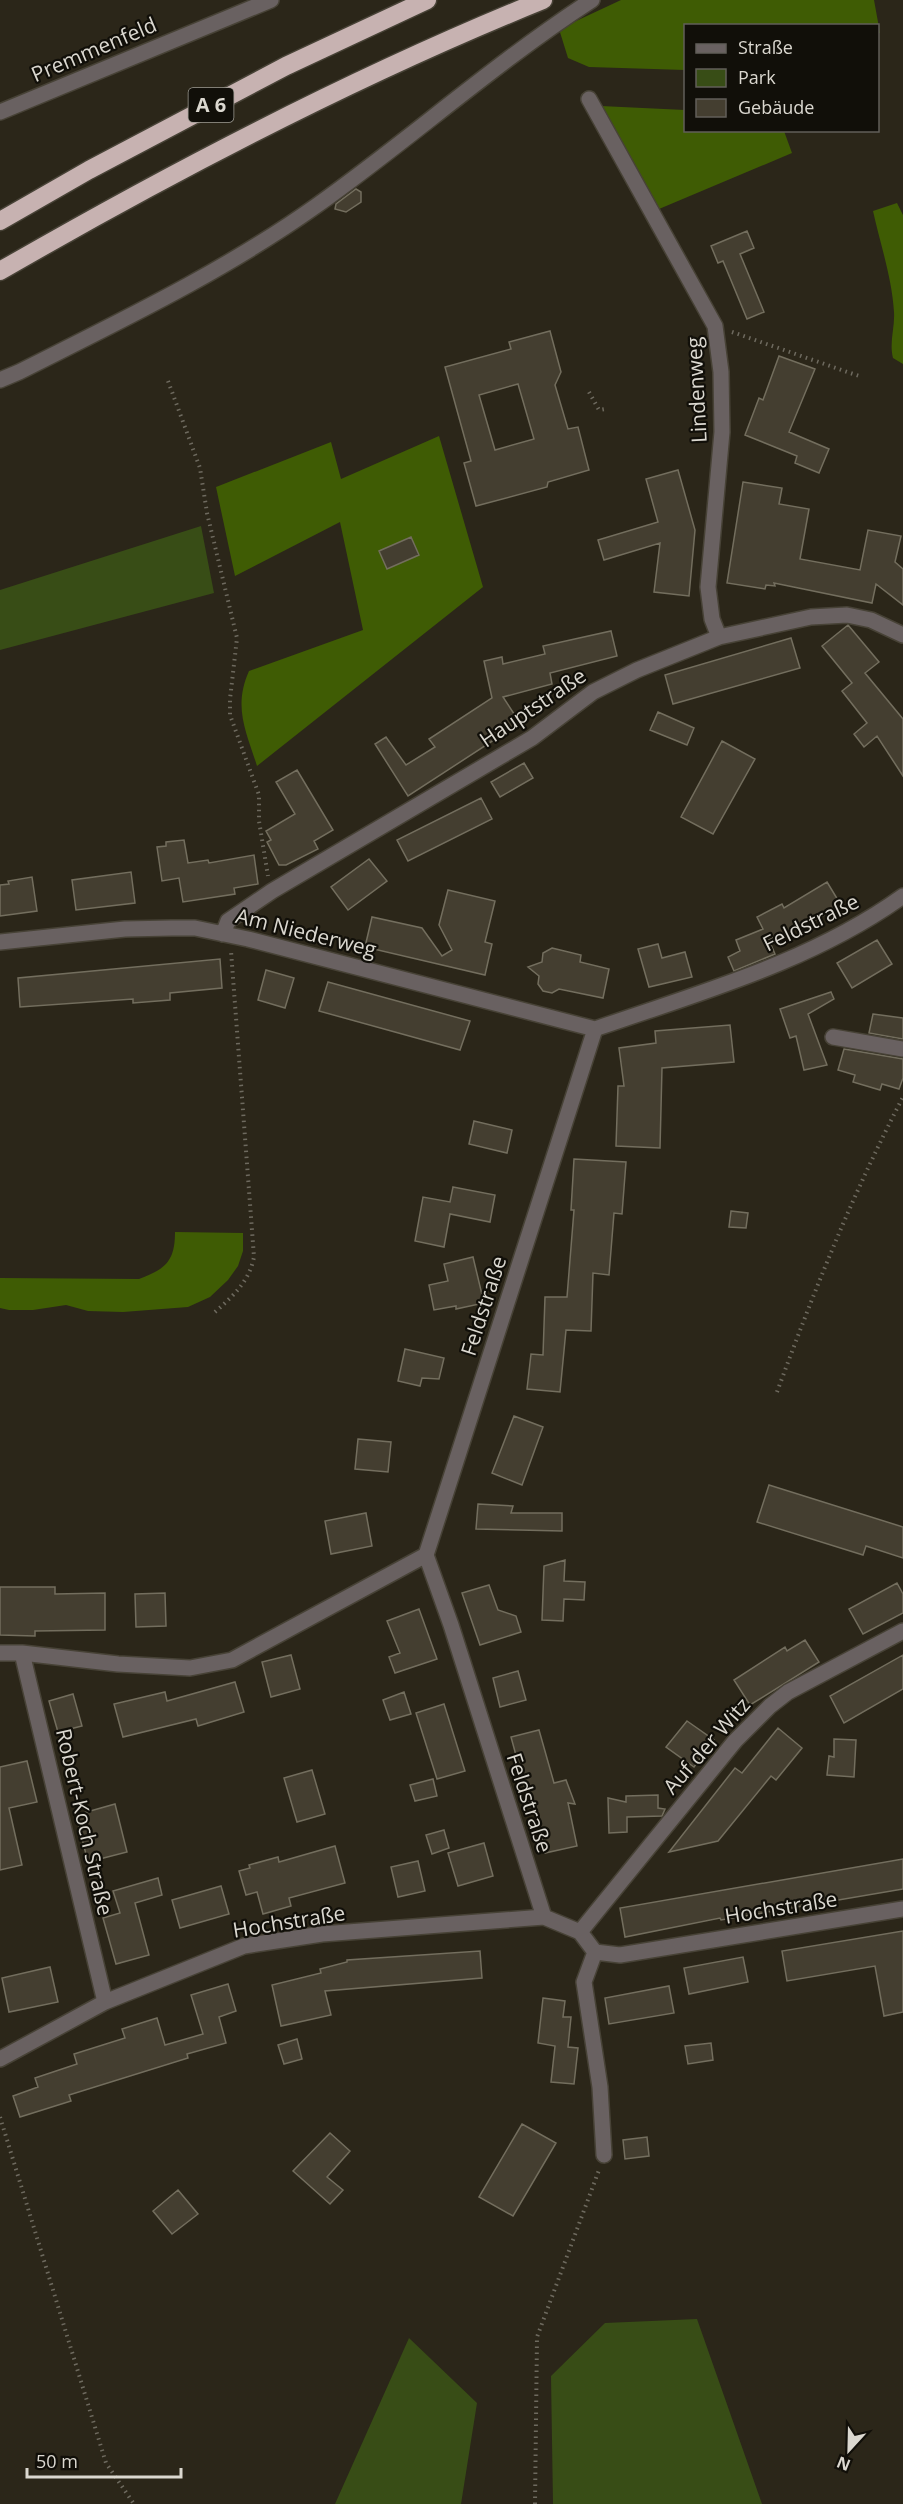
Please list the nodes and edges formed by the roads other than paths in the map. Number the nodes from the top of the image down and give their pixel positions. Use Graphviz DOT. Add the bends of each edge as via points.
graph roads {
  1 [pos="271,0"];
  2 [pos="427,0"];
  3 [pos="543,0"];
  4 [pos="592,0"];
  5 [pos="589,99"];
  6 [pos="0,112"];
  7 [pos="0,221"];
  8 [pos="0,271"];
  9 [pos="0,380"];
  10 [pos="903,635"];
  11 [pos="719,637"];
  12 [pos="903,896"];
  13 [pos="227,935"];
  14 [pos="0,942"];
  15 [pos="595,1029"];
  16 [pos="833,1037"];
  17 [pos="903,1049"];
  18 [pos="426,1555"];
  19 [pos="903,1631"];
  20 [pos="0,1653"];
  21 [pos="22,1653"];
  22 [pos="903,1909"];
  23 [pos="544,1917"];
  24 [pos="580,1932"];
  25 [pos="595,1952"];
  26 [pos="105,2002"];
  27 [pos="0,2059"];
  28 [pos="604,2155"];
  1 -- 6 [label="street, Premmenfeld"];
  2 -- 7 [label="highway, A 6" via="286,66"];
  3 -- 8 [label="highway, A 6" via="462,33 302,108 109,208"];
  4 -- 9 [label="street" via="540,34 316,206 254,247 187,286"];
  5 -- 11 [label="street, Lindenweg" via="715,326 722,432 708,587"];
  10 -- 11 [label="street, Hauptstraße" via="871,620 847,615 811,617"];
  11 -- 13 [label="street, Hauptstraße" via="603,687 532,738 272,891 228,921"];
  12 -- 15 [label="street, Feldstraße" via="848,932 809,951"];
  13 -- 14 [label="street, Am Niederweg" via="195,928 125,929"];
  13 -- 15 [label="street, Am Niederweg"];
  15 -- 18 [label="street, Feldstraße"];
  16 -- 17 [label="street"];
  18 -- 21 [label="street" via="232,1660 190,1668 118,1665"];
  18 -- 23 [label="street, Feldstraße"];
  19 -- 24 [label="street, Auf der Witz" via="788,1692 770,1706 735,1742"];
  20 -- 21 [label="street"];
  21 -- 26 [label="street, Robert-Koch Straße"];
  22 -- 25 [label="street, Hochstraße" via="620,1955"];
  23 -- 24 [label="street, Hochstraße"];
  23 -- 26 [label="street, Hochstraße" via="322,1934 244,1946"];
  24 -- 25 [label="street"];
  25 -- 28 [label="street" via="584,1982 600,2087"];
  26 -- 27 [label="street, Hochstraße"];
}
